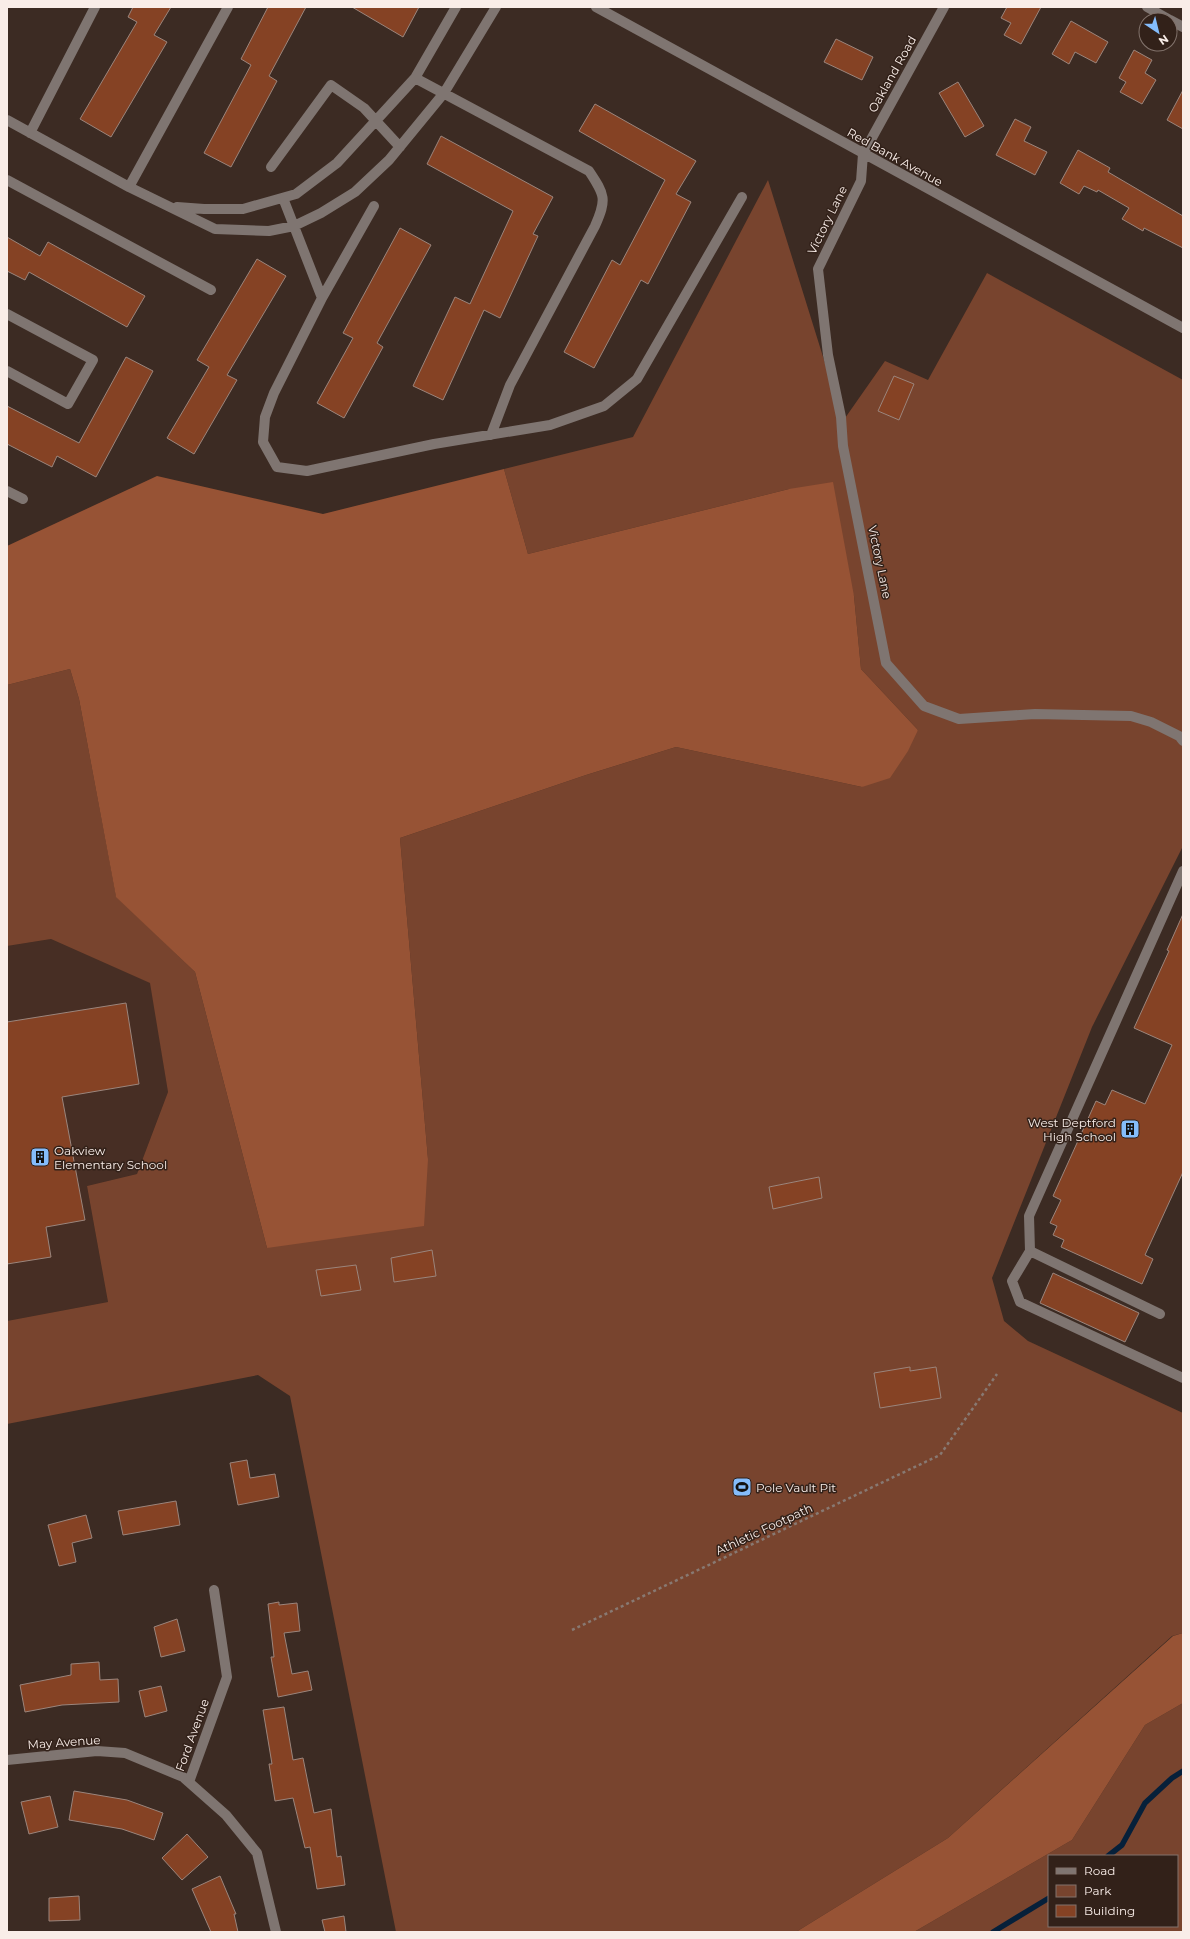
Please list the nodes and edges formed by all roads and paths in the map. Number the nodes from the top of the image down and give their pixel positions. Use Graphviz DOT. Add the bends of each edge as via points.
graph roads {
  1 [pos="95,7"];
  2 [pos="228,7"];
  3 [pos="456,7"];
  4 [pos="496,7"];
  5 [pos="596,7"];
  6 [pos="944,7"];
  7 [pos="1147,7"];
  8 [pos="1156,12"];
  9 [pos="415,78"];
  10 [pos="444,93"];
  11 [pos="7,120"];
  12 [pos="376,121"];
  13 [pos="30,133"];
  14 [pos="400,147"];
  15 [pos="863,154"];
  16 [pos="271,167"];
  17 [pos="7,180"];
  18 [pos="129,187"];
  19 [pos="742,197"];
  20 [pos="283,198"];
  21 [pos="374,206"];
  22 [pos="172,207"];
  23 [pos="294,226"];
  24 [pos="211,290"];
  25 [pos="322,298"];
  26 [pos="7,314"];
  27 [pos="1183,328"];
  28 [pos="7,371"];
  29 [pos="491,435"];
  30 [pos="7,491"];
  31 [pos="23,499"];
  32 [pos="1183,741"];
  33 [pos="1183,871"];
  34 [pos="1030,1251"];
  35 [pos="1160,1314"];
  36 [pos="997,1374"];
  37 [pos="1183,1378"];
  38 [pos="214,1590"];
  39 [pos="572,1630"];
  40 [pos="7,1760"];
  41 [pos="189,1782"];
  42 [pos="276,1932"];
  1 -- 13 [label="street"];
  2 -- 18 [label="street"];
  3 -- 9 [label="street"];
  4 -- 10 [label="street"];
  5 -- 15 [label="street, Red Bank Avenue"];
  6 -- 15 [label="street, Oakland Road"];
  7 -- 8 [label="street"];
  9 -- 10 [label="street"];
  9 -- 12 [label="street"];
  10 -- 14 [label="street"];
  10 -- 29 [label="street" via="589,171 602,190 602,210 595,226 510,385"];
  11 -- 13 [label="street"];
  12 -- 14 [label="street"];
  12 -- 16 [label="street" via="364,108 331,85"];
  12 -- 20 [label="street" via="337,163 296,194"];
  13 -- 18 [label="street"];
  14 -- 23 [label="street" via="355,192"];
  15 -- 27 [label="street, Red Bank Avenue"];
  15 -- 32 [label="street, Victory Lane" via="861,181 820,262 818,277 828,355 841,417 843,446 886,662 924,706 958,719 1035,714 1131,716 1151,722 1179,736"];
  17 -- 24 [label="street"];
  18 -- 22 [label="street"];
  19 -- 29 [label="street" via="636,379 604,406 550,425"];
  20 -- 22 [label="street" via="243,209"];
  20 -- 23 [label="street"];
  21 -- 25 [label="street"];
  22 -- 23 [label="street" via="215,229 269,232"];
  23 -- 25 [label="street"];
  25 -- 29 [label="street" via="274,393 265,417 263,442 277,466 307,471 434,444"];
  26 -- 28 [label="street" via="94,360 68,404"];
  30 -- 31 [label="street"];
  33 -- 34 [label="street" via="1029,1216"];
  34 -- 35 [label="street"];
  34 -- 37 [label="street" via="1012,1281 1020,1302"];
  36 -- 39 [label="path, Athletic Footpath" via="940,1455"];
  38 -- 41 [label="street, Ford Avenue" via="227,1677"];
  40 -- 41 [label="street, May Avenue" via="97,1751 125,1753 183,1777"];
  41 -- 42 [label="street, Ford Avenue" via="226,1815 257,1853"];
}
